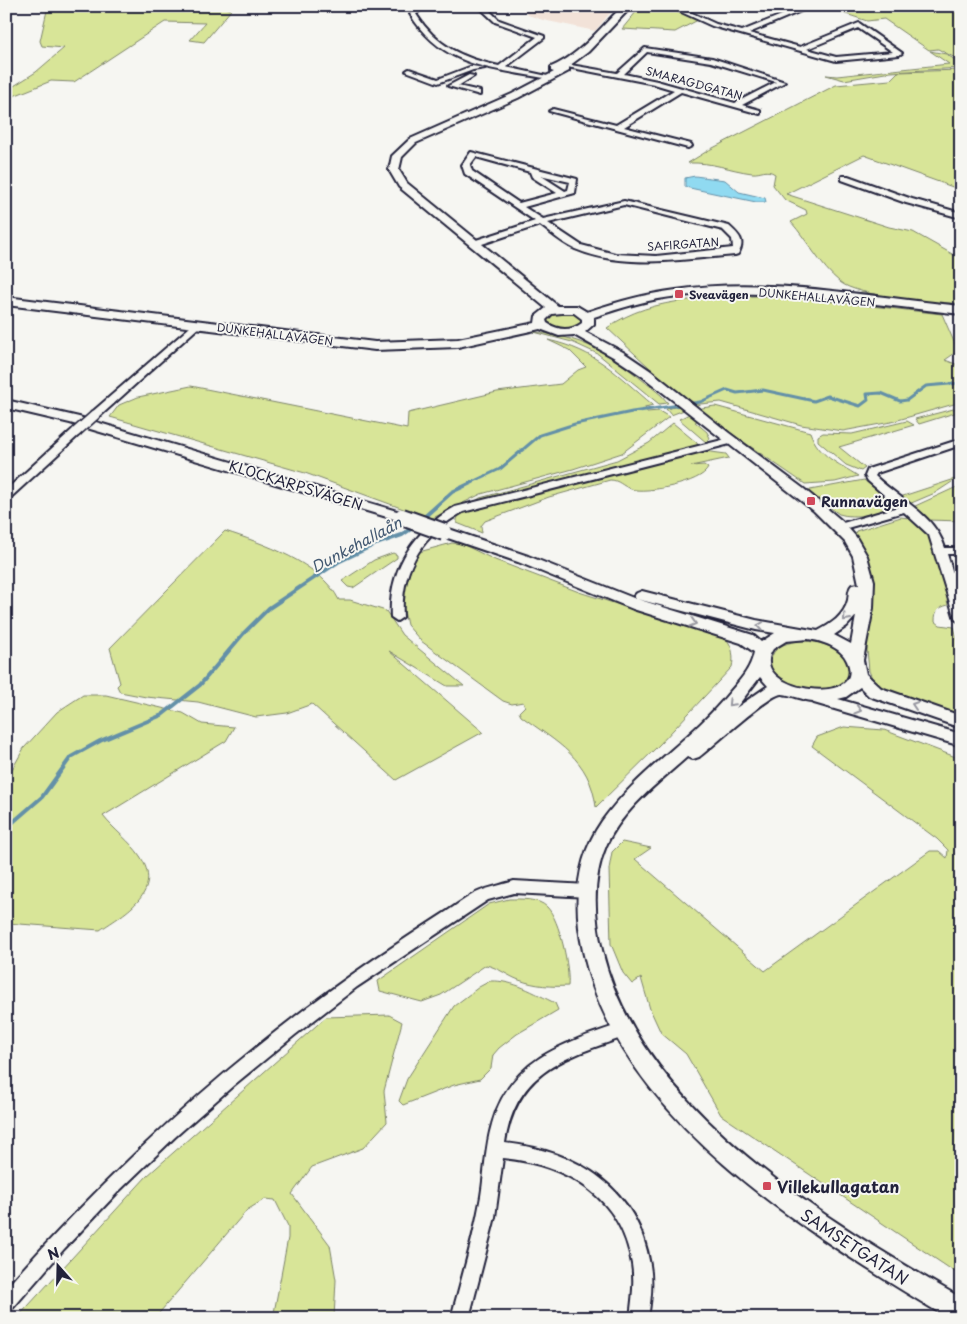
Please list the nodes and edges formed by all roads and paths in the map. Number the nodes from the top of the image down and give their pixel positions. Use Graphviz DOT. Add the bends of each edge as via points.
graph roads {
  1 [pos="430,6"];
  2 [pos="481,6"];
  3 [pos="628,6"];
  4 [pos="671,6"];
  5 [pos="694,6"];
  6 [pos="810,6"];
  7 [pos="684,10"];
  8 [pos="742,33"];
  9 [pos="800,49"];
  10 [pos="485,66"];
  11 [pos="565,66"];
  12 [pos="502,67"];
  13 [pos="409,71"];
  14 [pos="618,76"];
  15 [pos="548,77"];
  16 [pos="438,81"];
  17 [pos="452,86"];
  18 [pos="679,90"];
  19 [pos="477,93"];
  20 [pos="737,106"];
  21 [pos="553,111"];
  22 [pos="757,112"];
  23 [pos="617,128"];
  24 [pos="688,146"];
  25 [pos="533,170"];
  26 [pos="845,178"];
  27 [pos="564,194"];
  28 [pos="517,206"];
  29 [pos="961,216"];
  30 [pos="541,222"];
  31 [pos="476,244"];
  32 [pos="6,301"];
  33 [pos="554,309"];
  34 [pos="961,310"];
  35 [pos="586,316"];
  36 [pos="197,324"];
  37 [pos="542,325"];
  38 [pos="576,331"];
  39 [pos="663,388"];
  40 [pos="6,404"];
  41 [pos="703,420"];
  42 [pos="730,441"];
  43 [pos="961,442"];
  44 [pos="6,496"];
  45 [pos="906,508"];
  46 [pos="845,533"];
  47 [pos="940,551"];
  48 [pos="961,551"];
  49 [pos="582,581"];
  50 [pos="397,617"];
  51 [pos="961,618"];
  52 [pos="814,635"];
  53 [pos="762,658"];
  54 [pos="856,668"];
  55 [pos="780,687"];
  56 [pos="810,696"];
  57 [pos="961,722"];
  58 [pos="961,740"];
  59 [pos="634,795"];
  60 [pos="588,891"];
  61 [pos="624,1030"];
  62 [pos="497,1150"];
  63 [pos="6,1302"];
  64 [pos="961,1312"];
  65 [pos="460,1318"];
  66 [pos="639,1318"];
  1 -- 10 [label="street" via="413,14 438,45"];
  2 -- 12 [label="street" via="497,21 542,37"];
  3 -- 11 [label="street" via="588,48"];
  4 -- 7 [label="street"];
  5 -- 7 [label="street"];
  6 -- 8 [label="street"];
  7 -- 8 [label="street" via="709,23"];
  8 -- 9 [label="street"];
  9 -- 9 [label="street" via="859,25 899,53 836,59"];
  10 -- 12 [label="street"];
  10 -- 16 [label="street"];
  10 -- 17 [label="street" via="481,72"];
  11 -- 14 [label="street, SMARAGDGATAN"];
  11 -- 15 [label="street" via="560,74"];
  12 -- 15 [label="street"];
  13 -- 16 [label="street"];
  14 -- 18 [label="street, SMARAGDGATAN"];
  14 -- 20 [label="street" via="645,50 712,60 782,82"];
  15 -- 31 [label="street" via="516,96 425,134 397,156 394,170 402,185"];
  16 -- 17 [label="street"];
  17 -- 19 [label="street"];
  18 -- 20 [label="street, SMARAGDGATAN"];
  18 -- 23 [label="street"];
  20 -- 22 [label="street, SMARAGDGATAN"];
  21 -- 23 [label="street"];
  23 -- 24 [label="street"];
  25 -- 27 [label="street"];
  25 -- 27 [label="street" via="574,181 572,191"];
  25 -- 28 [label="street" via="474,154 467,161 466,168 473,176"];
  26 -- 29 [label="street"];
  27 -- 28 [label="street"];
  28 -- 30 [label="street"];
  30 -- 30 [label="street, SAFIRGATAN" via="624,203 726,228 739,242 735,252 647,258 612,256 578,247"];
  30 -- 31 [label="street, SAFIRGATAN"];
  31 -- 33 [label="street"];
  32 -- 36 [label="street, DUNKEHALLAVÄGEN"];
  33 -- 35 [label="street" via="570,309"];
  33 -- 37 [label="street" via="541,316"];
  34 -- 35 [label="street, DUNKEHALLAVÄGEN" via="820,295 710,291 650,298 612,306"];
  35 -- 38 [label="street" via="588,324"];
  36 -- 37 [label="street, DUNKEHALLAVÄGEN" via="375,346 458,343"];
  36 -- 44 [label="street, bridge"];
  37 -- 38 [label="street" via="556,331"];
  38 -- 39 [label="street" via="619,355"];
  39 -- 41 [label="street"];
  40 -- 49 [label="street, KLOCKARPSVÄGEN, bridge" via="91,425 402,518"];
  41 -- 42 [label="street"];
  42 -- 46 [label="street" via="811,501"];
  42 -- 50 [label="street" via="492,500 456,512 418,546 404,567 395,599"];
  43 -- 45 [label="street" via="872,471 872,480"];
  45 -- 46 [label="street"];
  45 -- 47 [label="street" via="929,527"];
  46 -- 52 [label="street, one-way" via="857,573 857,601 849,617"];
  46 -- 54 [label="street" via="860,556 865,572 865,605"];
  47 -- 48 [label="street"];
  47 -- 51 [label="street"];
  52 -- 49 [label="street, one-way" via="756,625"];
  49 -- 53 [label="street, one-way" via="639,606 747,639"];
  52 -- 53 [label="street" via="778,638"];
  52 -- 54 [label="street" via="842,646"];
  53 -- 55 [label="street" via="767,676"];
  53 -- 59 [label="street, one-way" via="738,695"];
  54 -- 56 [label="street" via="850,686 841,692"];
  57 -- 54 [label="street, one-way" via="875,692"];
  55 -- 56 [label="street"];
  55 -- 59 [label="street"];
  56 -- 58 [label="street, one-way"];
  59 -- 60 [label="street, SAMSETGATAN" via="615,817 598,845"];
  60 -- 61 [label="street, SAMSETGATAN" via="590,947"];
  60 -- 63 [label="street" via="514,886 501,889 483,896 375,965 291,1028 129,1168"];
  61 -- 62 [label="street" via="554,1056 537,1066 521,1082 504,1110"];
  61 -- 64 [label="street, SAMSETGATAN" via="680,1106 727,1153 822,1226"];
  62 -- 65 [label="street" via="489,1204"];
  62 -- 66 [label="street" via="535,1155 572,1167 611,1197 626,1217 641,1254 643,1274"];
}
